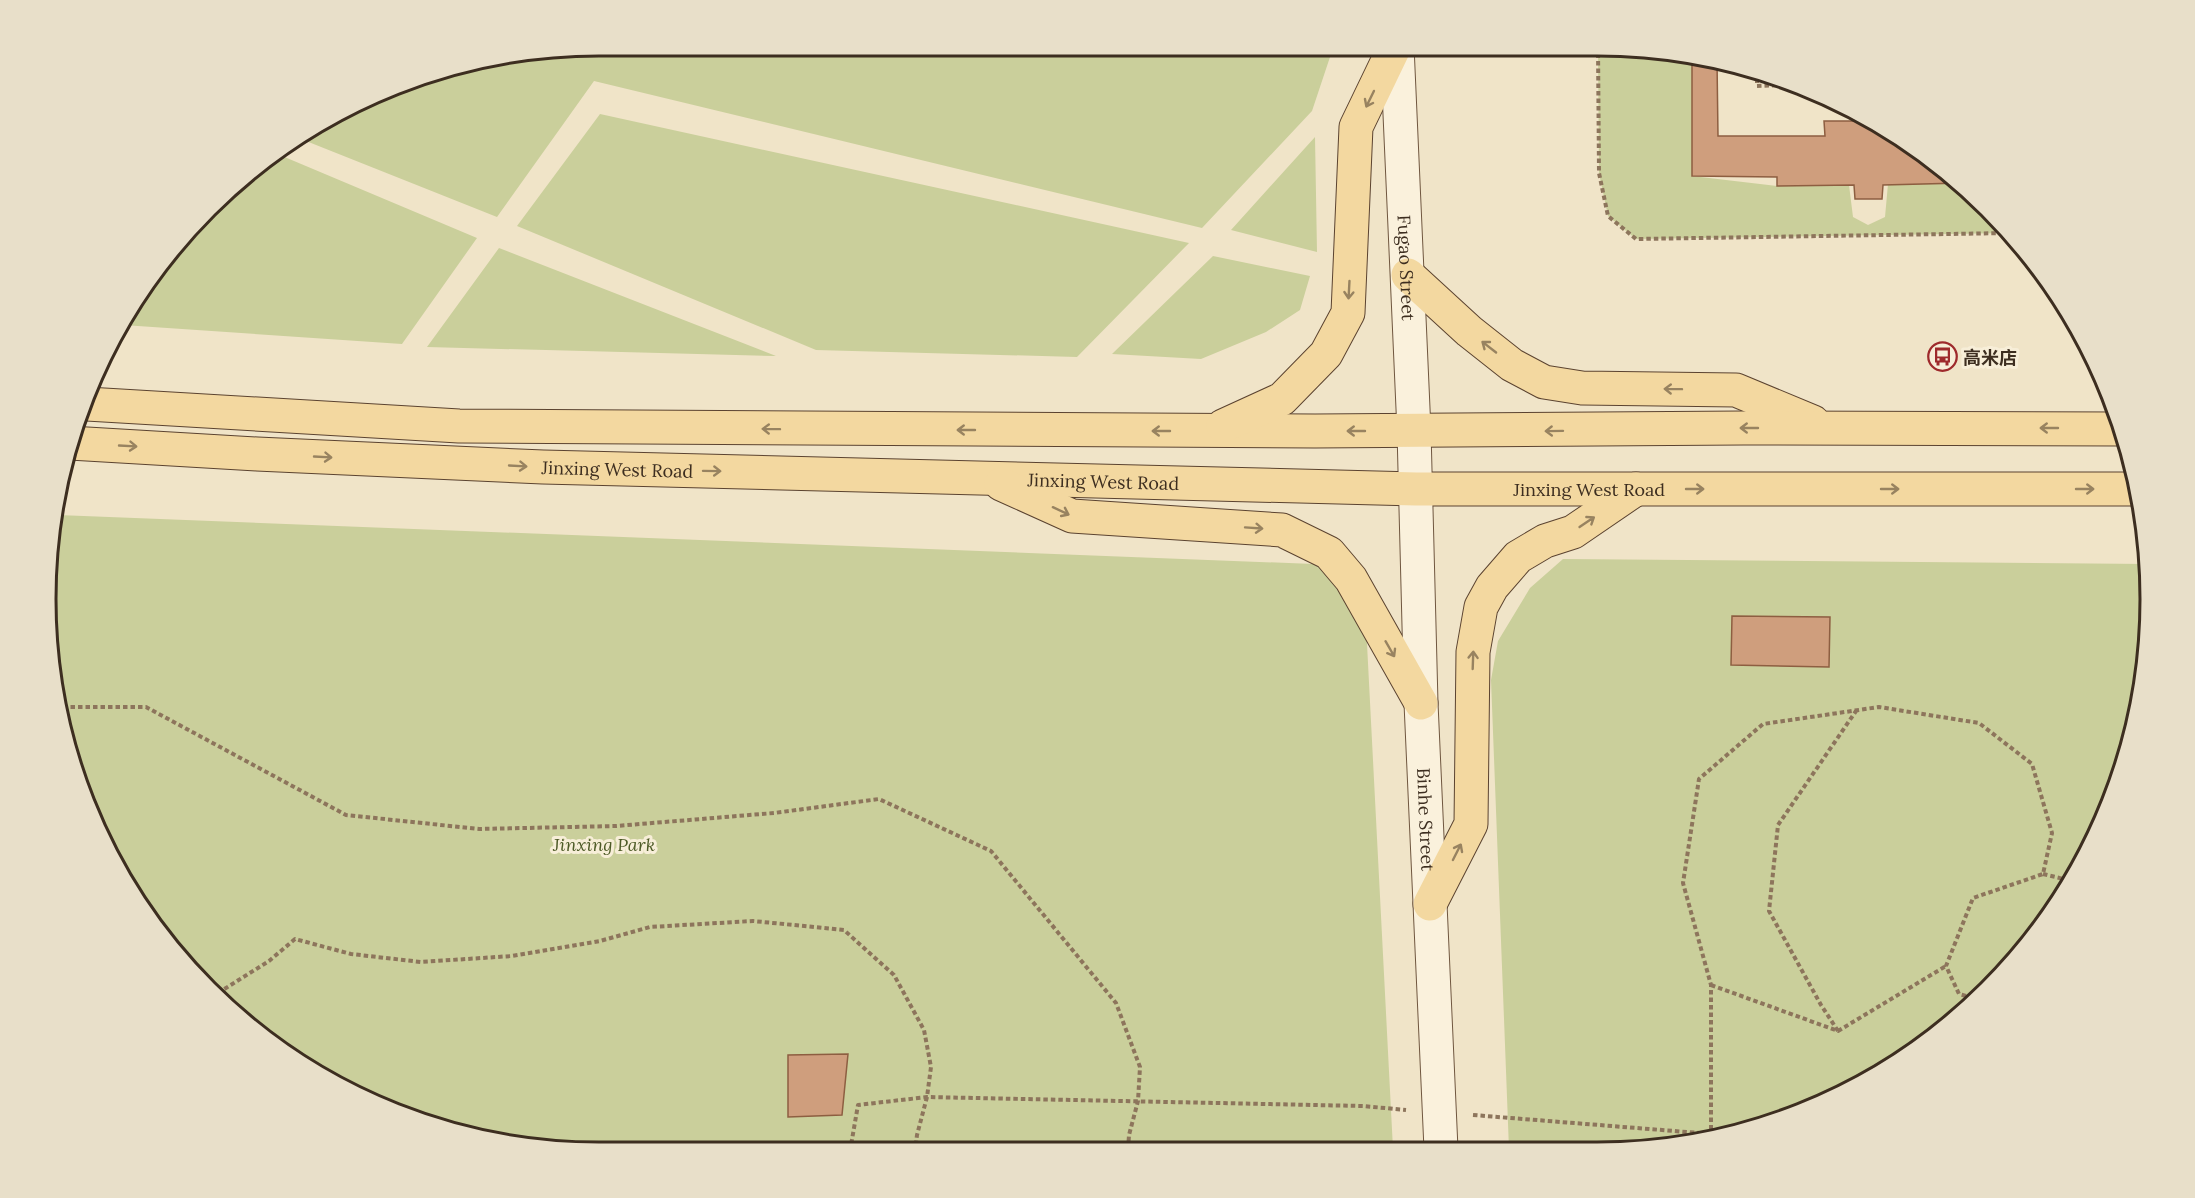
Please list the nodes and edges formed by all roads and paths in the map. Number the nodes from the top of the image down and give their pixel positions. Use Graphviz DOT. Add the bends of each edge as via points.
graph roads {
  1 [pos="1391,56"];
  2 [pos="1397,56"];
  3 [pos="1598,56"];
  4 [pos="1757,80"];
  5 [pos="1775,85"];
  6 [pos="1997,233"];
  7 [pos="1408,275"];
  8 [pos="92,404"];
  9 [pos="2112,427"];
  10 [pos="1829,428"];
  11 [pos="1213,431"];
  12 [pos="1414,432"];
  13 [pos="78,443"];
  14 [pos="989,478"];
  15 [pos="1416,489"];
  16 [pos="1636,489"];
  17 [pos="2128,489"];
  18 [pos="1421,703"];
  19 [pos="66,707"];
  20 [pos="1856,711"];
  21 [pos="2043,874"];
  22 [pos="2062,879"];
  23 [pos="1430,904"];
  24 [pos="1946,966"];
  25 [pos="1711,984"];
  26 [pos="222,990"];
  27 [pos="1966,996"];
  28 [pos="1838,1031"];
  29 [pos="927,1097"];
  30 [pos="1138,1101"];
  31 [pos="1439,1112"];
  32 [pos="1711,1130"];
  33 [pos="1690,1134"];
  34 [pos="852,1142"];
  35 [pos="916,1142"];
  36 [pos="1129,1142"];
  37 [pos="1441,1142"];
  1 -- 11 [label="main road, one-way" via="1356,127 1348,312 1326,354 1282,399"];
  2 -- 7 [label="street, Fugao Street"];
  3 -- 6 [label="path" via="1599,172 1608,216 1636,239"];
  4 -- 5 [label="path" via="1757,86"];
  10 -- 7 [label="main road, one-way" via="1736,390 1582,388 1544,382 1512,365"];
  7 -- 12 [label="street, Fugao Street"];
  11 -- 8 [label="main road, one-way" via="459,426"];
  9 -- 10 [label="main road, one-way"];
  10 -- 12 [label="main road, one-way"];
  12 -- 11 [label="main road, one-way"];
  12 -- 15 [label="street, Fugao Street"];
  13 -- 14 [label="main road, Jinxing West Road, one-way" via="543,467"];
  14 -- 15 [label="main road, Jinxing West Road"];
  14 -- 18 [label="main road, one-way" via="1072,516 1282,530 1329,553 1351,579"];
  15 -- 16 [label="main road, Jinxing West Road"];
  15 -- 18 [label="street, Binhe Street"];
  16 -- 17 [label="main road, Jinxing West Road, one-way"];
  23 -- 16 [label="main road, one-way" via="1471,824 1473,652 1481,607 1492,587 1518,557 1545,541 1573,532"];
  18 -- 23 [label="street, Binhe Street"];
  19 -- 30 [label="path" via="146,707 346,814 479,829 616,826 774,813 879,799 991,851 1116,1003 1140,1067"];
  20 -- 21 [label="path" via="1880,707 1979,723 2032,764 2052,833"];
  20 -- 25 [label="path" via="1763,724 1699,779 1683,883"];
  20 -- 28 [label="path" via="1778,825 1769,911"];
  21 -- 22 [label="path"];
  21 -- 24 [label="path" via="1974,898"];
  23 -- 31 [label="street, Binhe Street"];
  24 -- 27 [label="path" via="1959,994"];
  24 -- 28 [label="path"];
  25 -- 28 [label="path"];
  25 -- 32 [label="path"];
  26 -- 29 [label="path" via="295,939 351,954 421,962 512,956 600,941 650,927 753,921 844,930 894,975 924,1030 931,1067"];
  29 -- 30 [label="path"];
  29 -- 34 [label="path" via="858,1105"];
  29 -- 35 [label="path"];
  30 -- 31 [label="path" via="1363,1106"];
  30 -- 36 [label="path"];
  31 -- 33 [label="path"];
  31 -- 37 [label="street, Binhe Street"];
}
